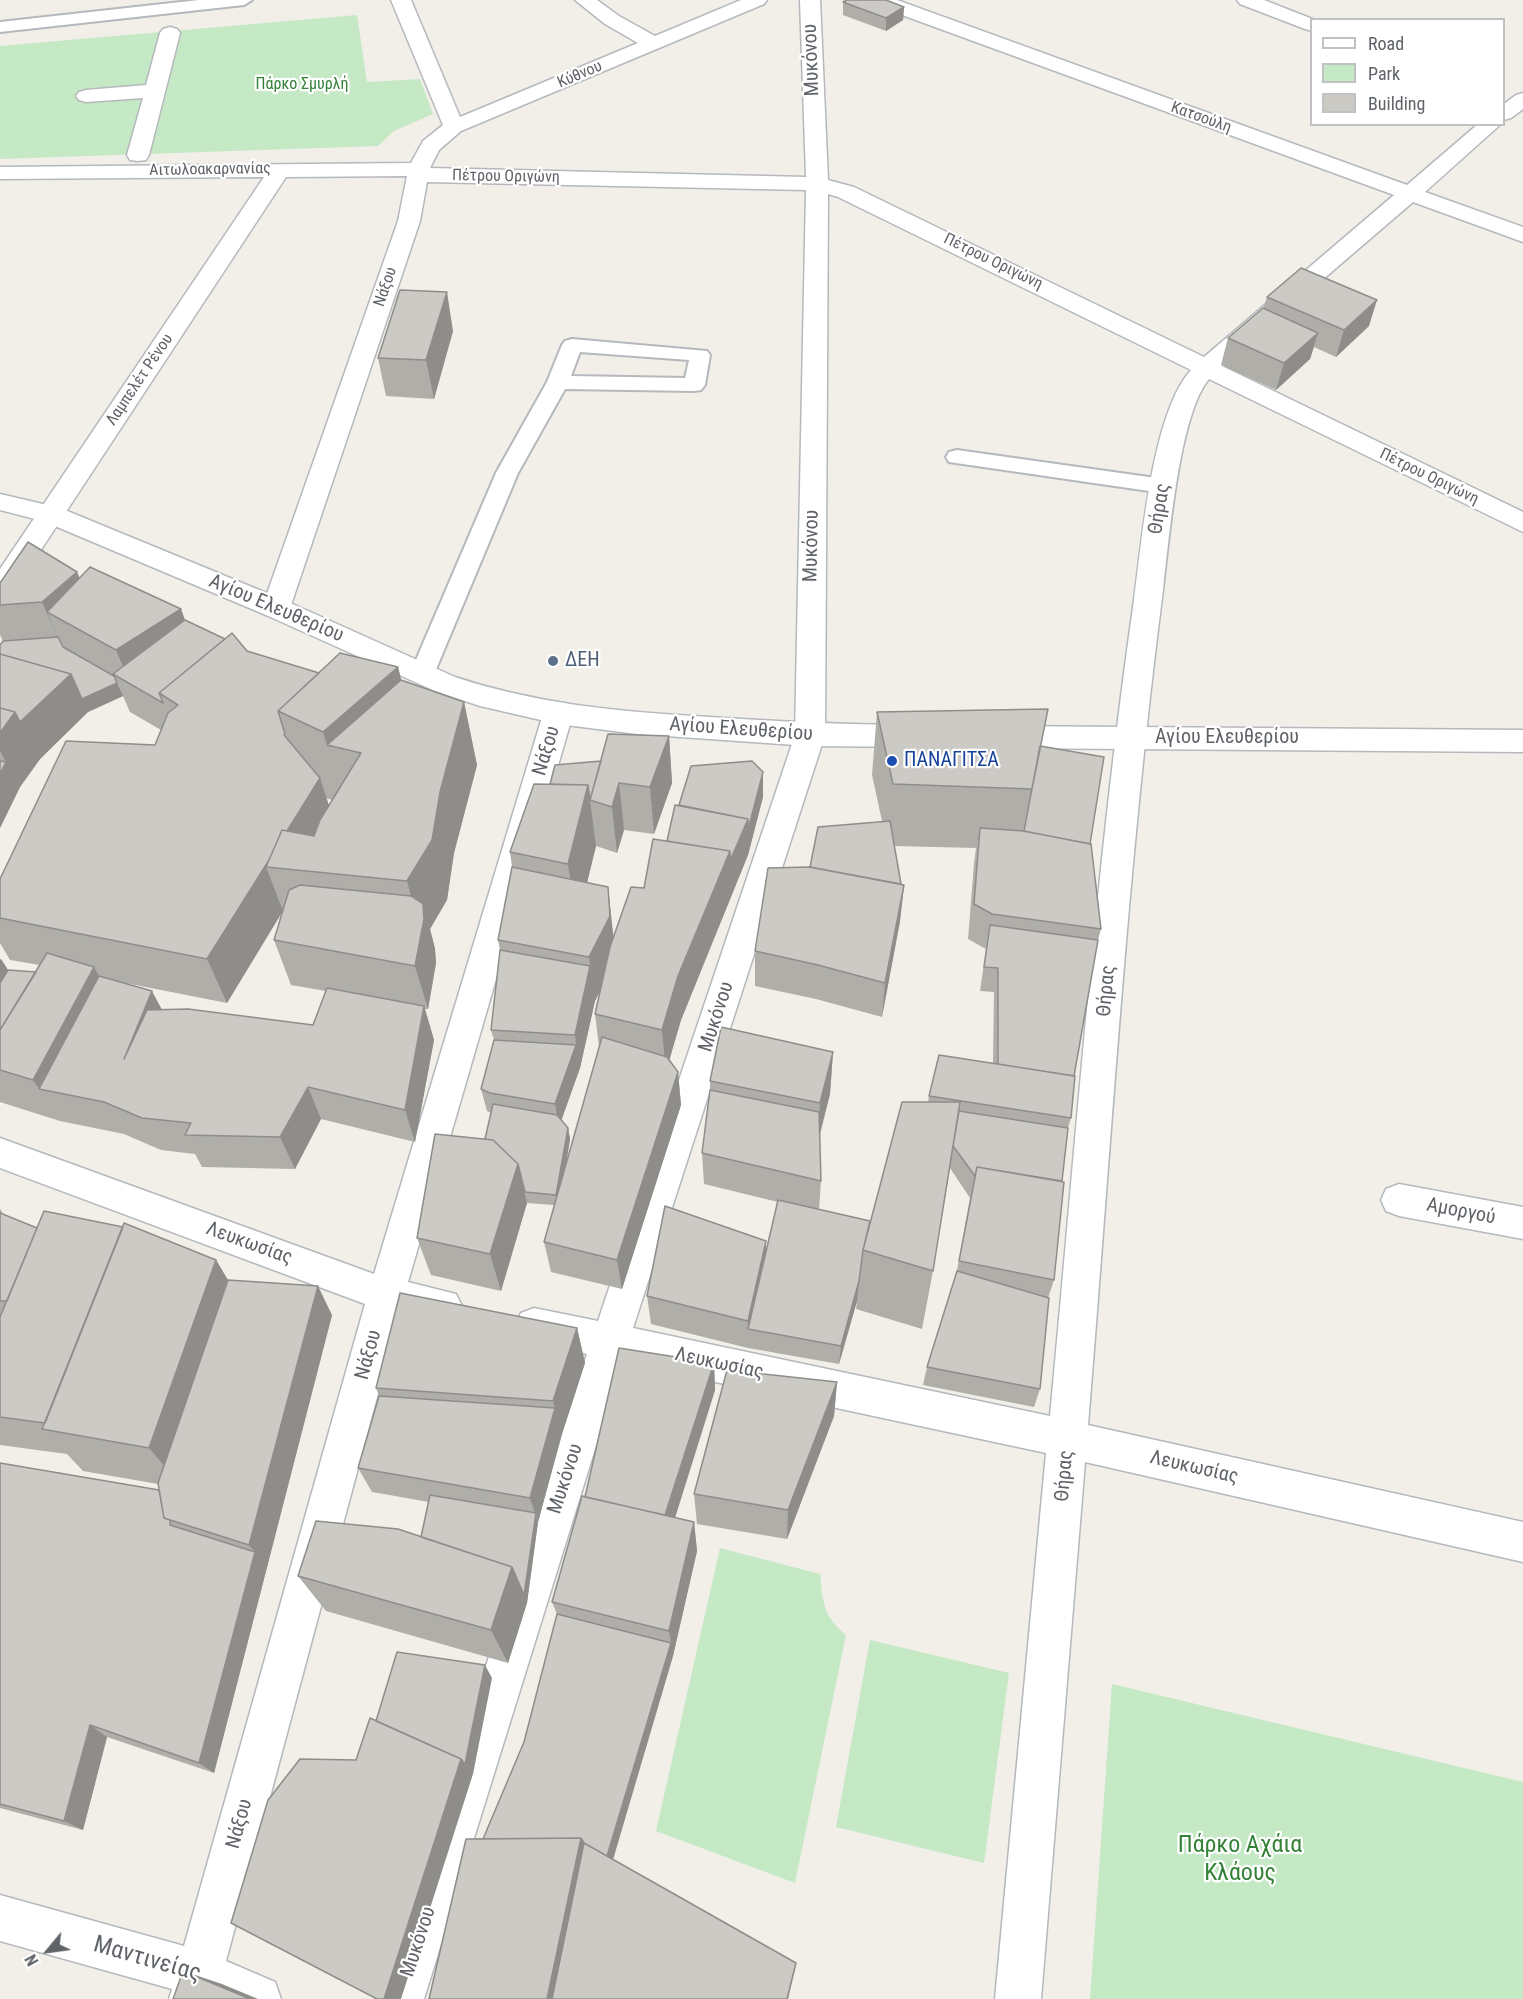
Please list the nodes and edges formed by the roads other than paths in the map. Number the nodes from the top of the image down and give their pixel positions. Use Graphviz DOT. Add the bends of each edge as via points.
graph roads {
  1 [pos="244,0"];
  2 [pos="401,0"];
  3 [pos="585,0"];
  4 [pos="757,0"];
  5 [pos="810,0"];
  6 [pos="879,0"];
  7 [pos="1247,0"];
  8 [pos="1310,25"];
  9 [pos="0,27"];
  10 [pos="170,33"];
  11 [pos="656,44"];
  12 [pos="154,91"];
  13 [pos="86,96"];
  14 [pos="1487,126"];
  15 [pos="454,127"];
  16 [pos="138,154"];
  17 [pos="280,170"];
  18 [pos="419,172"];
  19 [pos="0,173"];
  20 [pos="817,184"];
  21 [pos="1408,194"];
  22 [pos="1523,235"];
  23 [pos="1207,367"];
  24 [pos="558,382"];
  25 [pos="957,457"];
  26 [pos="1163,486"];
  27 [pos="0,502"];
  28 [pos="51,514"];
  29 [pos="1523,523"];
  30 [pos="0,590"];
  31 [pos="276,608"];
  32 [pos="422,674"];
  33 [pos="558,714"];
  34 [pos="810,735"];
  35 [pos="1129,738"];
  36 [pos="1523,741"];
  37 [pos="0,1153"];
  38 [pos="1399,1200"];
  39 [pos="1523,1223"];
  40 [pos="386,1294"];
  41 [pos="610,1341"];
  42 [pos="1068,1439"];
  43 [pos="1523,1542"];
  44 [pos="0,1918"];
  45 [pos="196,1986"];
  46 [pos="258,1999"];
  47 [pos="401,1999"];
  48 [pos="1018,1999"];
  1 -- 9 [label="lane"];
  2 -- 15 [label="street"];
  3 -- 11 [label="street"];
  4 -- 11 [label="street, Κύθνου"];
  5 -- 20 [label="street, Μυκόνου"];
  6 -- 21 [label="street, Κατσούλη"];
  7 -- 8 [label="street"];
  10 -- 12 [label="street"];
  11 -- 15 [label="street, Κύθνου"];
  12 -- 13 [label="street"];
  12 -- 16 [label="street"];
  14 -- 21 [label="street, Θήρας"];
  15 -- 18 [label="street, Κύθνου" via="429,146"];
  17 -- 18 [label="street, Αιτωλοακαρνανίας"];
  17 -- 19 [label="street, Αιτωλοακαρνανίας"];
  17 -- 28 [label="street, Λαμπελέτ Ρένου"];
  18 -- 20 [label="street, Πέτρου Οριγώνη"];
  18 -- 31 [label="street, Νάξου" via="409,221"];
  20 -- 23 [label="street, Πέτρου Οριγώνη" via="871,202"];
  20 -- 34 [label="street, Μυκόνου"];
  21 -- 22 [label="street, Κατσούλη"];
  21 -- 23 [label="street, Θήρας"];
  23 -- 26 [label="street, Θήρας" via="1191,386 1181,410"];
  23 -- 29 [label="street, Πέτρου Οριγώνη"];
  24 -- 24 [label="lane" via="694,385 700,354 572,345"];
  24 -- 32 [label="lane" via="507,473"];
  25 -- 26 [label="lane"];
  26 -- 35 [label="street, Θήρας"];
  27 -- 28 [label="street, Αγίου Ελευθερίου"];
  28 -- 30 [label="street, Λαμπελέτ Ρένου"];
  28 -- 31 [label="street, Αγίου Ελευθερίου"];
  31 -- 32 [label="street, Αγίου Ελευθερίου"];
  32 -- 33 [label="street, Αγίου Ελευθερίου" via="480,696"];
  33 -- 34 [label="street, Αγίου Ελευθερίου"];
  33 -- 40 [label="street, Νάξου"];
  34 -- 35 [label="street, Αγίου Ελευθερίου"];
  34 -- 41 [label="street, Μυκόνου"];
  35 -- 36 [label="street, Αγίου Ελευθερίου"];
  35 -- 42 [label="street, Θήρας"];
  37 -- 40 [label="street, Λευκωσίας"];
  38 -- 39 [label="street, Αμοργού"];
  40 -- 41 [label="street, Λευκωσίας"];
  40 -- 45 [label="street, Νάξου"];
  41 -- 42 [label="street, Λευκωσίας"];
  41 -- 47 [label="street, Μυκόνου"];
  42 -- 43 [label="street, Λευκωσίας"];
  42 -- 48 [label="street, Θήρας"];
  44 -- 45 [label="street, Μαντινείας"];
  45 -- 46 [label="street, Μαντινείας"];
}
